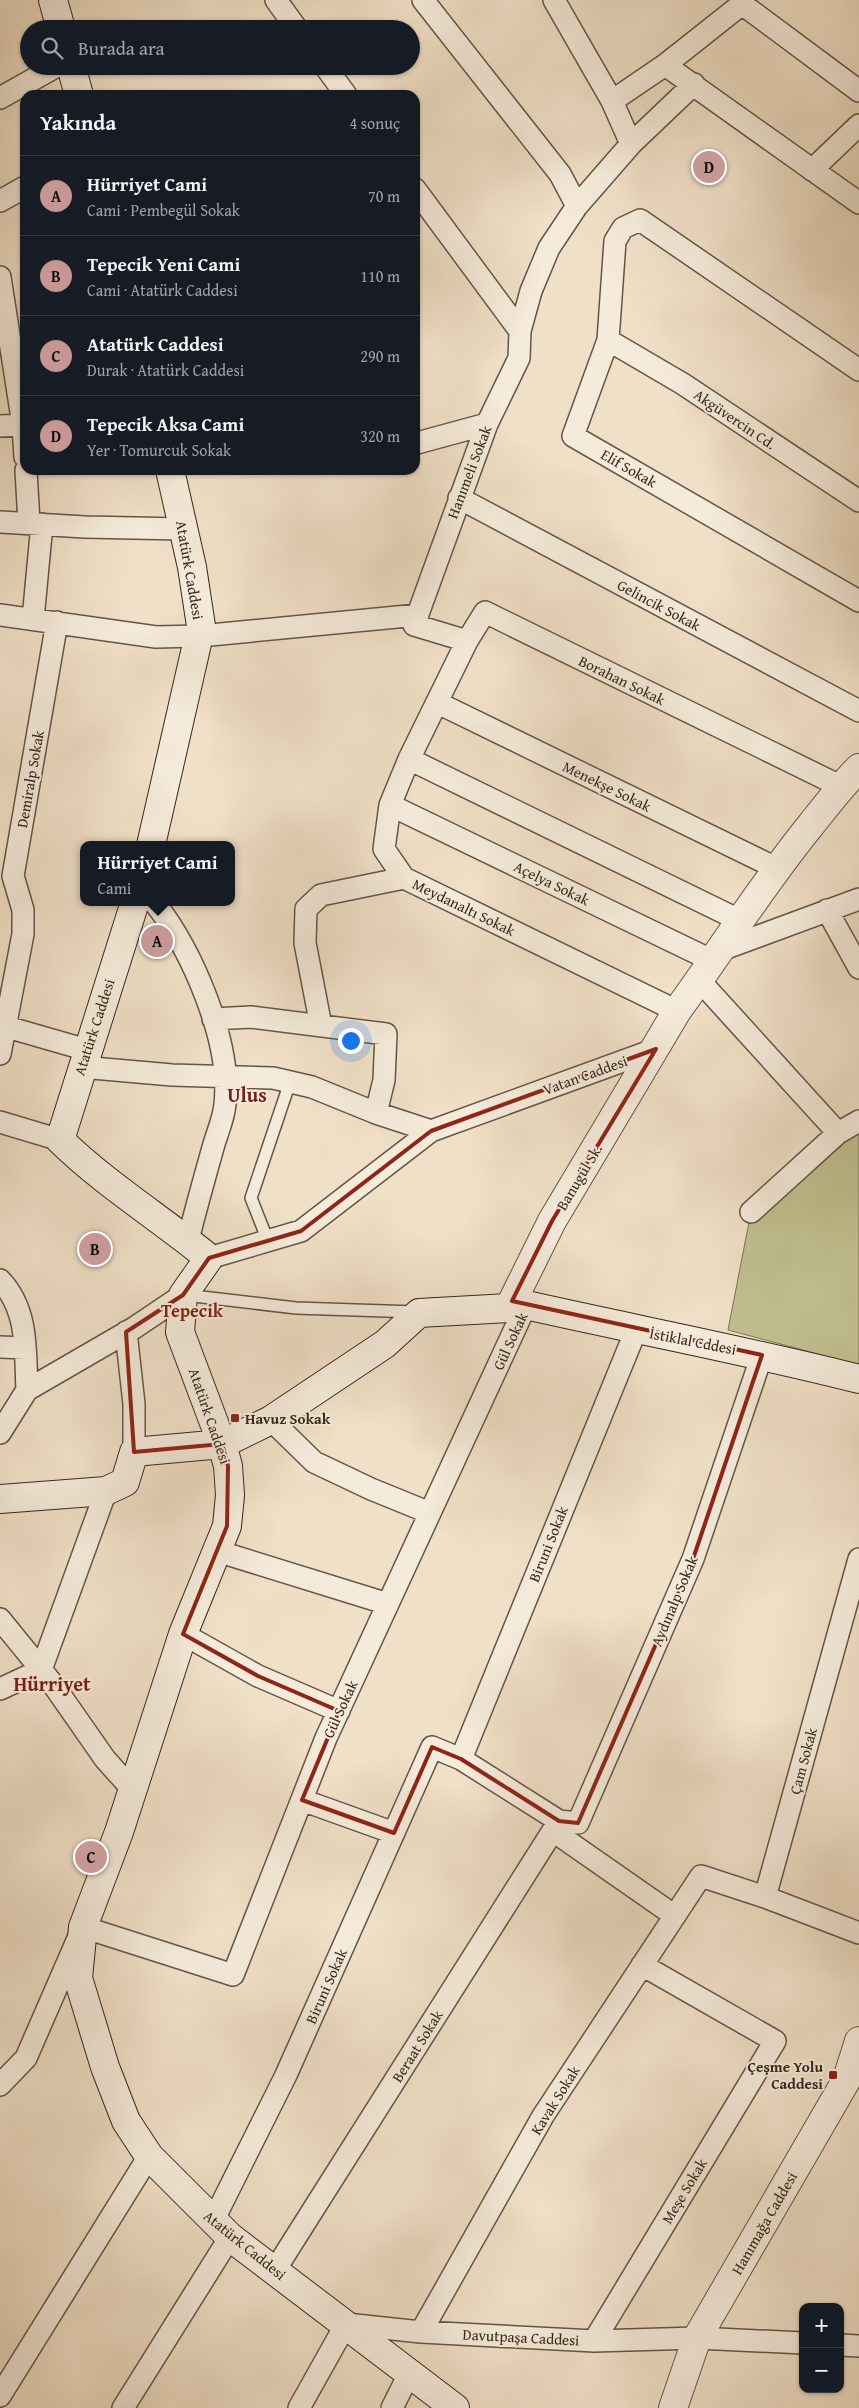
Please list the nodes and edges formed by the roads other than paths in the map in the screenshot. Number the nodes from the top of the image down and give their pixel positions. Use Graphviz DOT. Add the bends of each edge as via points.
graph roads {
  1 [pos="53,0"];
  2 [pos="276,0"];
  3 [pos="423,0"];
  4 [pos="554,0"];
  5 [pos="733,5"];
  6 [pos="59,20"];
  7 [pos="290,20"];
  8 [pos="665,65"];
  9 [pos="41,75"];
  10 [pos="73,75"];
  11 [pos="332,75"];
  12 [pos="694,84"];
  13 [pos="78,90"];
  14 [pos="342,90"];
  15 [pos="859,91"];
  16 [pos="0,98"];
  17 [pos="612,101"];
  18 [pos="859,125"];
  19 [pos="631,144"];
  20 [pos="812,170"];
  21 [pos="20,190"];
  22 [pos="420,196"];
  23 [pos="0,201"];
  24 [pos="859,203"];
  25 [pos="577,206"];
  26 [pos="0,277"];
  27 [pos="520,331"];
  28 [pos="608,340"];
  29 [pos="859,370"];
  30 [pos="20,406"];
  31 [pos="487,424"];
  32 [pos="20,425"];
  33 [pos="0,426"];
  34 [pos="420,442"];
  35 [pos="27,475"];
  36 [pos="171,475"];
  37 [pos="458,498"];
  38 [pos="859,502"];
  39 [pos="0,522"];
  40 [pos="36,523"];
  41 [pos="184,529"];
  42 [pos="859,601"];
  43 [pos="0,615"];
  44 [pos="33,619"];
  45 [pos="416,620"];
  46 [pos="57,622"];
  47 [pos="200,636"];
  48 [pos="467,642"];
  49 [pos="438,703"];
  50 [pos="859,711"];
  51 [pos="409,759"];
  52 [pos="850,777"];
  53 [pos="390,805"];
  54 [pos="152,841"];
  55 [pos="776,868"];
  56 [pos="404,878"];
  57 [pos="859,899"];
  58 [pos="134,906"];
  59 [pos="157,906"];
  60 [pos="827,910"];
  61 [pos="741,921"];
  62 [pos="711,964"];
  63 [pos="859,968"];
  64 [pos="5,1004"];
  65 [pos="677,1011"];
  66 [pos="213,1019"];
  67 [pos="321,1026"];
  68 [pos="7,1027"];
  69 [pos="656,1049"];
  70 [pos="0,1054"];
  71 [pos="84,1058"];
  72 [pos="224,1077"];
  73 [pos="290,1082"];
  74 [pos="376,1112"];
  75 [pos="859,1121"];
  76 [pos="0,1122"];
  77 [pos="431,1131"];
  78 [pos="838,1133"];
  79 [pos="60,1140"];
  80 [pos="751,1212"];
  81 [pos="188,1240"];
  82 [pos="268,1241"];
  83 [pos="209,1258"];
  84 [pos="0,1280"];
  85 [pos="183,1295"];
  86 [pos="518,1306"];
  87 [pos="420,1313"];
  88 [pos="636,1330"];
  89 [pos="126,1332"];
  90 [pos="0,1347"];
  91 [pos="25,1348"];
  92 [pos="762,1355"];
  93 [pos="859,1379"];
  94 [pos="27,1390"];
  95 [pos="271,1420"];
  96 [pos="0,1433"];
  97 [pos="222,1444"];
  98 [pos="134,1452"];
  99 [pos="106,1491"];
  100 [pos="0,1499"];
  101 [pos="430,1513"];
  102 [pos="217,1551"];
  103 [pos="859,1559"];
  104 [pos="388,1604"];
  105 [pos="0,1620"];
  106 [pos="183,1634"];
  107 [pos="41,1670"];
  108 [pos="0,1689"];
  109 [pos="340,1711"];
  110 [pos="461,1759"];
  111 [pos="131,1788"];
  112 [pos="302,1800"];
  113 [pos="556,1826"];
  114 [pos="394,1833"];
  115 [pos="765,1897"];
  116 [pos="675,1916"];
  117 [pos="83,1927"];
  118 [pos="859,1933"];
  119 [pos="642,1966"];
  120 [pos="859,2041"];
  121 [pos="853,2080"];
  122 [pos="0,2086"];
  123 [pos="149,2156"];
  124 [pos="222,2229"];
  125 [pos="275,2270"];
  126 [pos="346,2324"];
  127 [pos="421,2332"];
  128 [pos="697,2338"];
  129 [pos="594,2341"];
  130 [pos="799,2343"];
  131 [pos="844,2345"];
  132 [pos="859,2346"];
  133 [pos="409,2374"];
  134 [pos="0,2396"];
  135 [pos="124,2408"];
  136 [pos="299,2408"];
  137 [pos="392,2408"];
  138 [pos="455,2408"];
  139 [pos="673,2408"];
  1 -- 6 [label="main road"];
  2 -- 7 [label="street"];
  3 -- 25 [label="street" via="560,174"];
  4 -- 17 [label="street"];
  5 -- 8 [label="street"];
  5 -- 15 [label="street"];
  8 -- 12 [label="street"];
  8 -- 17 [label="street"];
  9 -- 16 [label="street"];
  10 -- 13 [label="main road"];
  11 -- 14 [label="street"];
  12 -- 19 [label="street, Hanımeli Sokak"];
  12 -- 20 [label="street"];
  17 -- 19 [label="street"];
  18 -- 20 [label="street"];
  19 -- 25 [label="street, Hanımeli Sokak"];
  20 -- 24 [label="street"];
  21 -- 23 [label="street"];
  22 -- 27 [label="street"];
  25 -- 27 [label="street, Hanımeli Sokak" via="549,248 531,291"];
  26 -- 30 [label="street"];
  27 -- 31 [label="street, Hanımeli Sokak" via="518,358"];
  28 -- 29 [label="street, Elif Sokak" via="615,241 623,228 640,220"];
  28 -- 38 [label="street, Akgüvercin Cd." via="683,384"];
  28 -- 42 [label="street, Elif Sokak" via="573,436"];
  31 -- 34 [label="street"];
  31 -- 37 [label="street, Hanımeli Sokak"];
  32 -- 33 [label="street"];
  35 -- 40 [label="street"];
  36 -- 41 [label="main road, Atatürk Caddesi"];
  37 -- 45 [label="street, Hanımeli Sokak"];
  37 -- 50 [label="street, Gelincik Sokak"];
  39 -- 40 [label="street"];
  40 -- 41 [label="street" via="85,528"];
  40 -- 44 [label="street"];
  41 -- 47 [label="main road, Atatürk Caddesi"];
  43 -- 44 [label="street"];
  44 -- 46 [label="street"];
  45 -- 47 [label="street"];
  45 -- 48 [label="street"];
  46 -- 47 [label="street" via="156,637"];
  46 -- 64 [label="street, Demiralp Sokak" via="13,876 23,910 23,934"];
  47 -- 54 [label="main road, Atatürk Caddesi"];
  48 -- 49 [label="street, Meydanaltı Sokak"];
  48 -- 52 [label="street, Borahan Sokak" via="484,612"];
  49 -- 51 [label="street, Meydanaltı Sokak"];
  49 -- 55 [label="street, Menekşe Sokak"];
  51 -- 53 [label="street, Meydanaltı Sokak"];
  51 -- 61 [label="street"];
  52 -- 55 [label="main road"];
  53 -- 56 [label="street, Meydanaltı Sokak" via="384,849"];
  53 -- 62 [label="street, Açelya Sokak"];
  55 -- 61 [label="main road"];
  56 -- 65 [label="street, Meydanaltı Sokak"];
  56 -- 67 [label="street" via="321,895 306,909 305,943"];
  57 -- 60 [label="street"];
  58 -- 71 [label="main road, Atatürk Caddesi"];
  59 -- 66 [label="street" via="172,925 191,961"];
  60 -- 62 [label="street"];
  60 -- 63 [label="street"];
  61 -- 62 [label="main road"];
  62 -- 65 [label="main road"];
  62 -- 78 [label="street"];
  64 -- 68 [label="street, Demiralp Sokak"];
  65 -- 69 [label="main road"];
  66 -- 67 [label="street" via="251,1017"];
  66 -- 72 [label="street" via="219,1037"];
  67 -- 74 [label="street" via="386,1034 384,1080"];
  68 -- 70 [label="street, Demiralp Sokak"];
  68 -- 71 [label="street"];
  69 -- 77 [label="street, Vatan Caddesi"];
  69 -- 86 [label="main road, Banugül Sk." via="552,1222"];
  71 -- 72 [label="street" via="172,1075"];
  71 -- 79 [label="main road, Atatürk Caddesi"];
  72 -- 73 [label="street" via="273,1078"];
  72 -- 81 [label="street" via="225,1104"];
  73 -- 74 [label="street" via="312,1087"];
  73 -- 82 [label="lane" via="251,1198"];
  74 -- 77 [label="street"];
  75 -- 78 [label="street"];
  76 -- 79 [label="street"];
  77 -- 82 [label="street, Vatan Caddesi" via="301,1231"];
  78 -- 80 [label="street"];
  79 -- 81 [label="main road" via="82,1161"];
  81 -- 83 [label="main road"];
  82 -- 83 [label="street, Vatan Caddesi"];
  83 -- 85 [label="main road"];
  84 -- 91 [label="street" via="21,1311"];
  85 -- 87 [label="lane" via="296,1308"];
  85 -- 89 [label="street"];
  85 -- 97 [label="main road, Atatürk Caddesi" via="180,1332"];
  86 -- 87 [label="main road, İstiklal Cddesi"];
  86 -- 88 [label="main road, İstiklal Cddesi"];
  86 -- 101 [label="street, Gül Sokak"];
  87 -- 95 [label="main road" via="385,1344"];
  88 -- 92 [label="main road, İstiklal Cddesi"];
  88 -- 110 [label="street, Biruni Sokak"];
  89 -- 94 [label="street"];
  89 -- 98 [label="street" via="134,1404"];
  90 -- 91 [label="street"];
  91 -- 94 [label="street"];
  92 -- 93 [label="main road, İstiklal Cddesi"];
  92 -- 113 [label="street, Aydınalp Sokak" via="689,1568 578,1823"];
  94 -- 96 [label="street"];
  95 -- 97 [label="main road"];
  95 -- 101 [label="street" via="314,1462"];
  97 -- 98 [label="main road"];
  97 -- 102 [label="main road, Atatürk Caddesi" via="228,1466 230,1495 227,1526"];
  98 -- 99 [label="main road" via="126,1482"];
  99 -- 100 [label="main road"];
  99 -- 107 [label="street"];
  101 -- 104 [label="street, Gül Sokak"];
  102 -- 104 [label="street"];
  102 -- 106 [label="main road, Atatürk Caddesi"];
  103 -- 115 [label="street, Çam Sokak"];
  104 -- 109 [label="street, Gül Sokak"];
  105 -- 107 [label="street"];
  106 -- 109 [label="street" via="258,1676"];
  106 -- 111 [label="main road, Atatürk Caddesi"];
  107 -- 108 [label="street"];
  107 -- 111 [label="street" via="104,1759"];
  109 -- 112 [label="street, Gül Sokak"];
  110 -- 113 [label="street"];
  110 -- 114 [label="street, Biruni Sokak" via="432,1747"];
  111 -- 117 [label="main road, Atatürk Caddesi" via="119,1832"];
  112 -- 114 [label="street"];
  112 -- 117 [label="street, Gül Sokak" via="233,1975"];
  113 -- 116 [label="street"];
  113 -- 125 [label="street, Beraat Sokak"];
  114 -- 124 [label="street, Biruni Sokak" via="286,2075"];
  115 -- 116 [label="street, Kavak Sokak" via="701,1876"];
  115 -- 118 [label="street"];
  116 -- 119 [label="street, Kavak Sokak"];
  117 -- 122 [label="street" via="26,2058"];
  117 -- 123 [label="main road, Atatürk Caddesi" via="78,1978 90,2024 126,2121"];
  119 -- 127 [label="street, Kavak Sokak" via="543,2116"];
  119 -- 129 [label="street, Meşe Sokak" via="775,2041"];
  120 -- 121 [label="main road, Hanımağa Caddesi"];
  121 -- 128 [label="main road, Hanımağa Caddesi"];
  123 -- 124 [label="main road, Atatürk Caddesi"];
  123 -- 134 [label="street"];
  124 -- 125 [label="main road, Atatürk Caddesi"];
  124 -- 135 [label="street, Biruni Sokak"];
  125 -- 126 [label="main road, Atatürk Caddesi"];
  126 -- 127 [label="street, Davutpaşa Caddesi"];
  126 -- 133 [label="main road, Atatürk Caddesi"];
  126 -- 136 [label="street"];
  127 -- 129 [label="street, Davutpaşa Caddesi"];
  128 -- 129 [label="street, Davutpaşa Caddesi"];
  128 -- 130 [label="street, Davutpaşa Caddesi"];
  128 -- 139 [label="main road, Hanımağa Caddesi"];
  131 -- 132 [label="street"];
  133 -- 137 [label="street"];
  133 -- 138 [label="main road, Atatürk Caddesi"];
}
